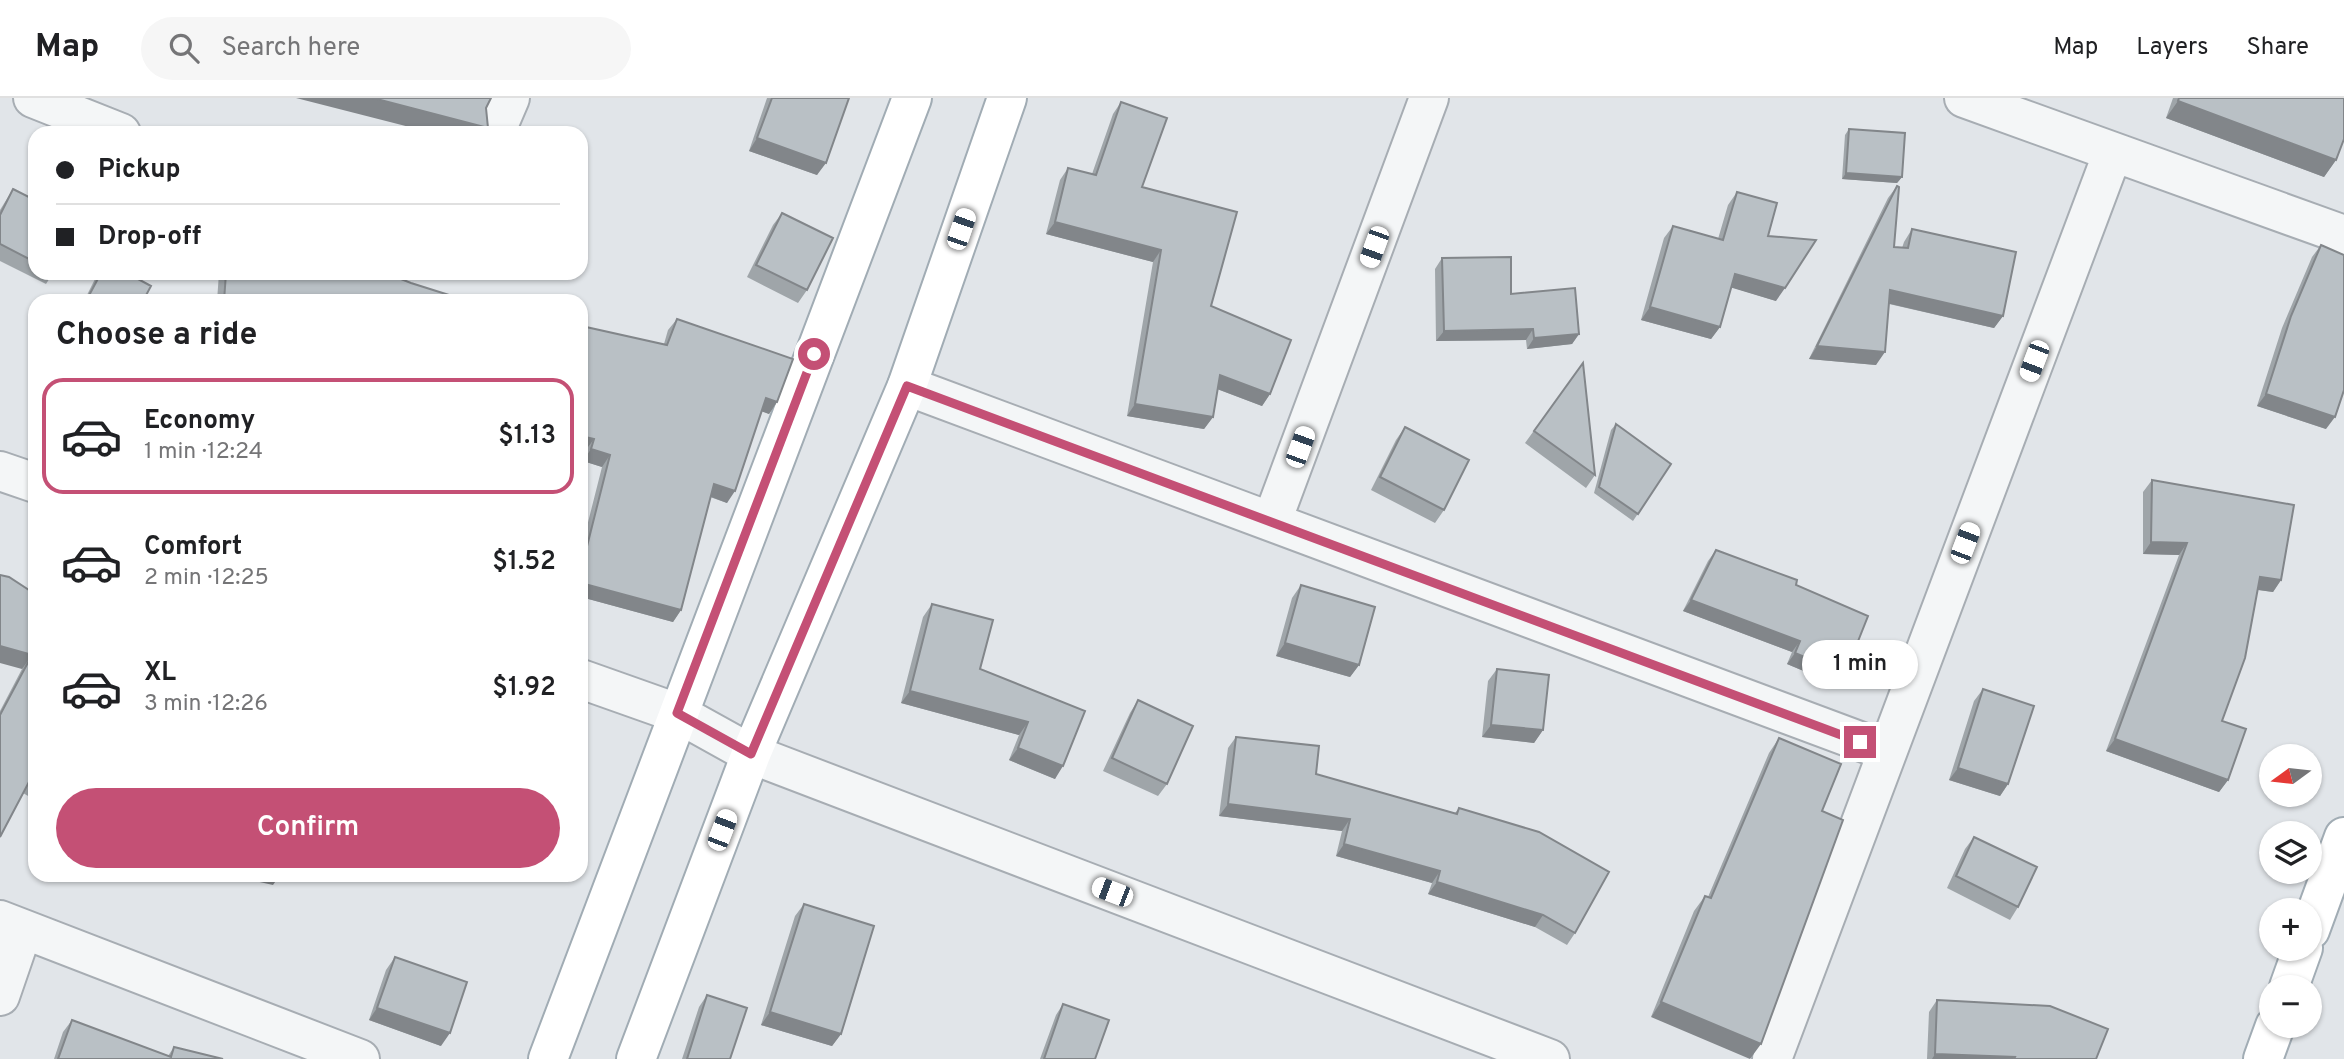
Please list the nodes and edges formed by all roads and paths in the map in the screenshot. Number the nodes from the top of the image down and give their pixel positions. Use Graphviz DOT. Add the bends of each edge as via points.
graph roads {
  1 [pos="33,98"];
  2 [pos="510,98"];
  3 [pos="912,98"];
  4 [pos="1006,98"];
  5 [pos="1429,98"];
  6 [pos="1964,98"];
  7 [pos="103,126"];
  8 [pos="498,126"];
  9 [pos="2113,152"];
  10 [pos="2344,235"];
  11 [pos="907,386"];
  12 [pos="0,471"];
  13 [pos="28,481"];
  14 [pos="1272,522"];
  15 [pos="588,681"];
  16 [pos="677,713"];
  17 [pos="1885,751"];
  18 [pos="751,754"];
  19 [pos="2344,838"];
  20 [pos="2322,898"];
  21 [pos="12,925"];
  22 [pos="0,996"];
  23 [pos="2271,1038"];
  24 [pos="360,1059"];
  25 [pos="548,1059"];
  26 [pos="636,1059"];
  27 [pos="1550,1059"];
  28 [pos="1772,1059"];
  29 [pos="2263,1059"];
  1 -- 7 [label="street"];
  2 -- 8 [label="street"];
  3 -- 16 [label="main road"];
  4 -- 11 [label="main road"];
  5 -- 14 [label="street"];
  6 -- 9 [label="street"];
  9 -- 10 [label="street"];
  9 -- 17 [label="street"];
  11 -- 14 [label="street"];
  11 -- 18 [label="main road"];
  12 -- 13 [label="street"];
  14 -- 17 [label="street"];
  15 -- 16 [label="street"];
  16 -- 18 [label="street"];
  16 -- 25 [label="main road"];
  17 -- 28 [label="street"];
  18 -- 26 [label="main road"];
  18 -- 27 [label="street"];
  19 -- 20 [label="main road"];
  21 -- 22 [label="street"];
  21 -- 24 [label="street"];
  23 -- 29 [label="main road"];
}
